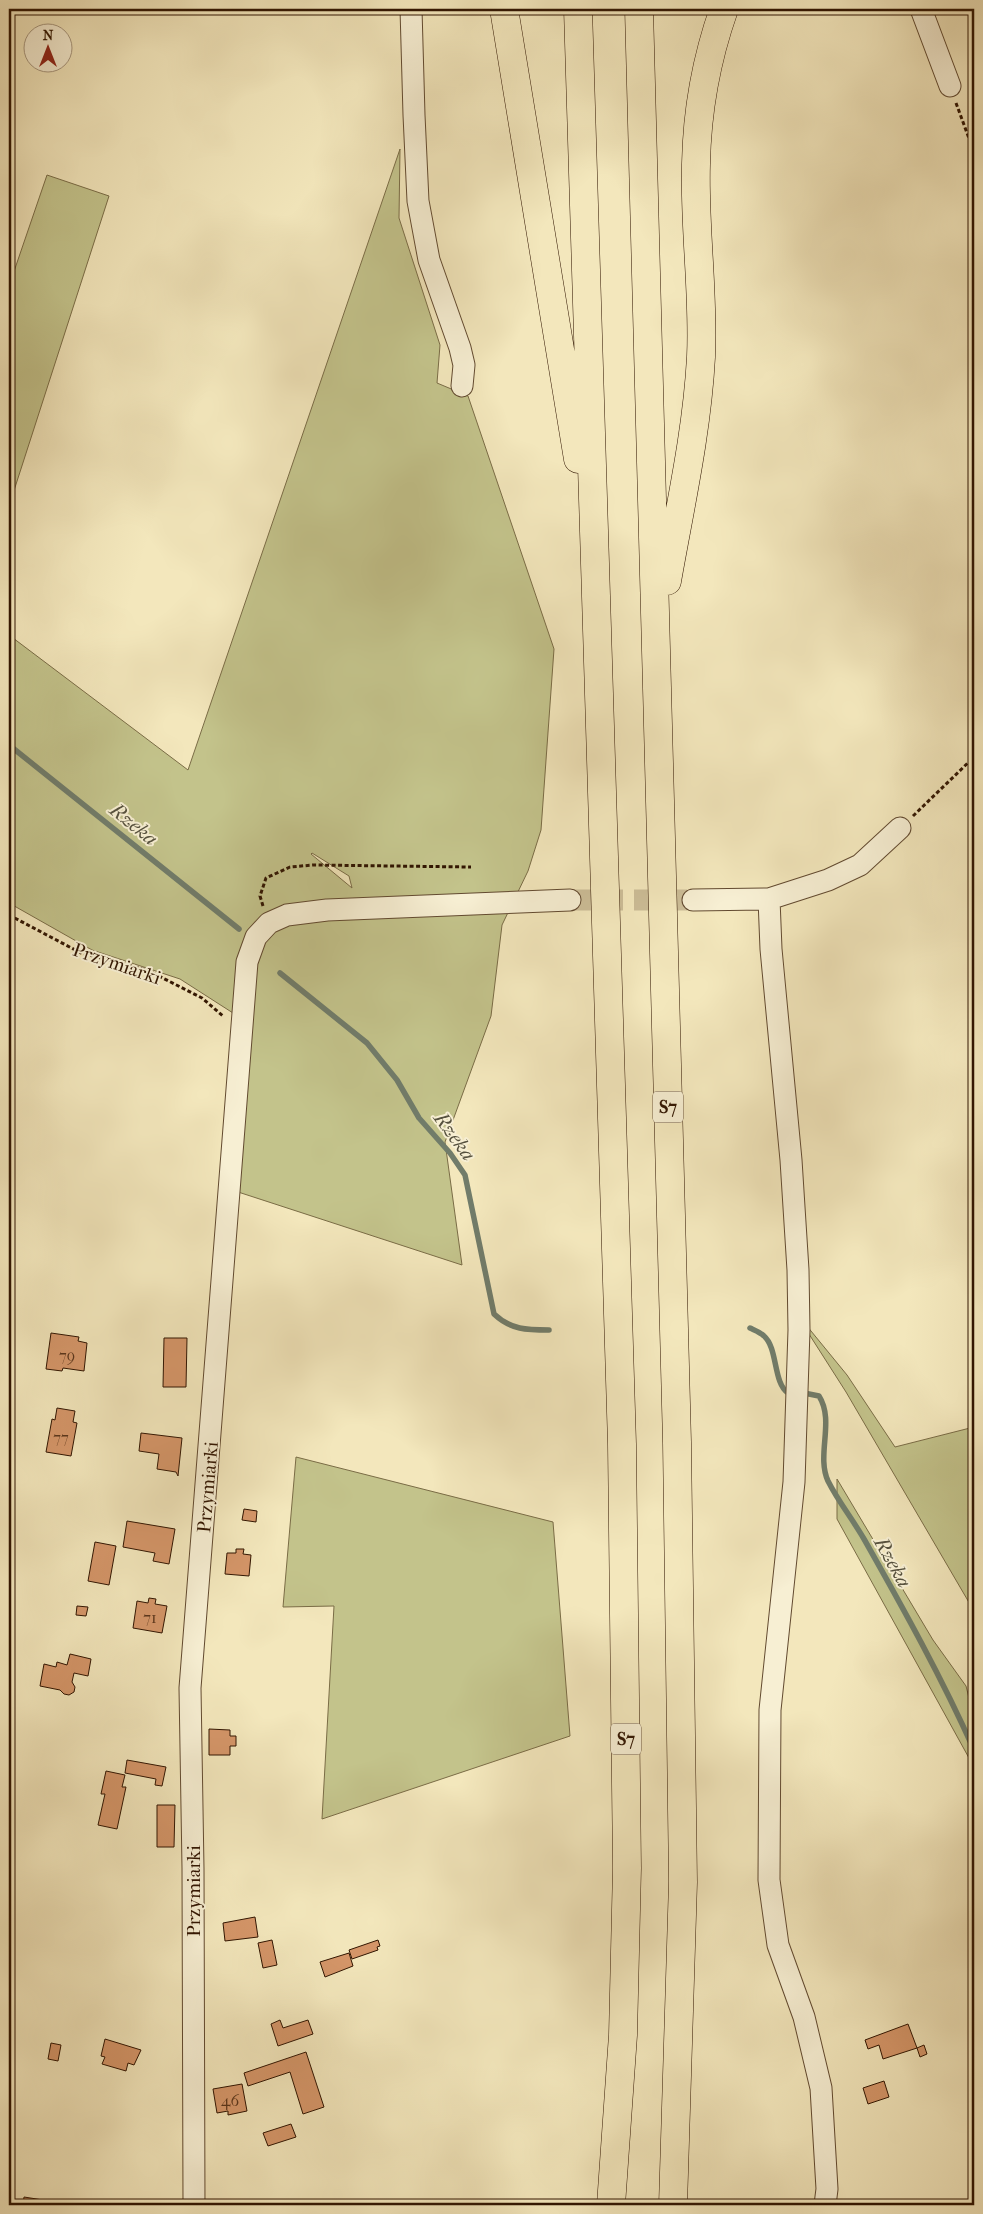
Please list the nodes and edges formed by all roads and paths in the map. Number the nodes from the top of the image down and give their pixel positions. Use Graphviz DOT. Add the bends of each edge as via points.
graph roads {
  1 [pos="411,9"];
  2 [pos="504,9"];
  3 [pos="578,9"];
  4 [pos="639,9"];
  5 [pos="724,9"];
  6 [pos="921,9"];
  7 [pos="950,86"];
  8 [pos="974,152"];
  9 [pos="462,386"];
  10 [pos="597,578"];
  11 [pos="656,639"];
  12 [pos="974,758"];
  13 [pos="900,828"];
  14 [pos="471,867"];
  15 [pos="769,899"];
  16 [pos="570,900"];
  17 [pos="693,900"];
  18 [pos="9,915"];
  19 [pos="269,923"];
  20 [pos="241,1036"];
  21 [pos="194,2205"];
  22 [pos="611,2205"];
  23 [pos="673,2205"];
  24 [pos="826,2205"];
  1 -- 9 [label="street" via="418,202 429,260 460,348 464,365"];
  2 -- 10 [label="highway"];
  3 -- 10 [label="highway, S7"];
  4 -- 11 [label="highway, S7"];
  5 -- 11 [label="highway" via="710,51 698,127 696,166 701,356 698,390"];
  6 -- 7 [label="street"];
  7 -- 8 [label="path"];
  10 -- 22 [label="highway, S7" via="622,1444 628,1868 624,2034"];
  11 -- 23 [label="highway, S7" via="677,1442 683,1882"];
  12 -- 13 [label="path"];
  13 -- 15 [label="street" via="860,866"];
  14 -- 19 [label="path" via="290,867 266,878 260,896"];
  15 -- 17 [label="street"];
  15 -- 24 [label="street" via="791,1160 799,1330 794,1482 770,1710 769,1880 778,1945 804,2017 821,2088"];
  16 -- 19 [label="street" via="327,910 286,915"];
  18 -- 20 [label="path, Przymiarki" via="81,953 147,970 202,998"];
  19 -- 20 [label="street" via="256,937 247,962"];
  20 -- 21 [label="street, Przymiarki" via="190,1688 194,1868"];
}
